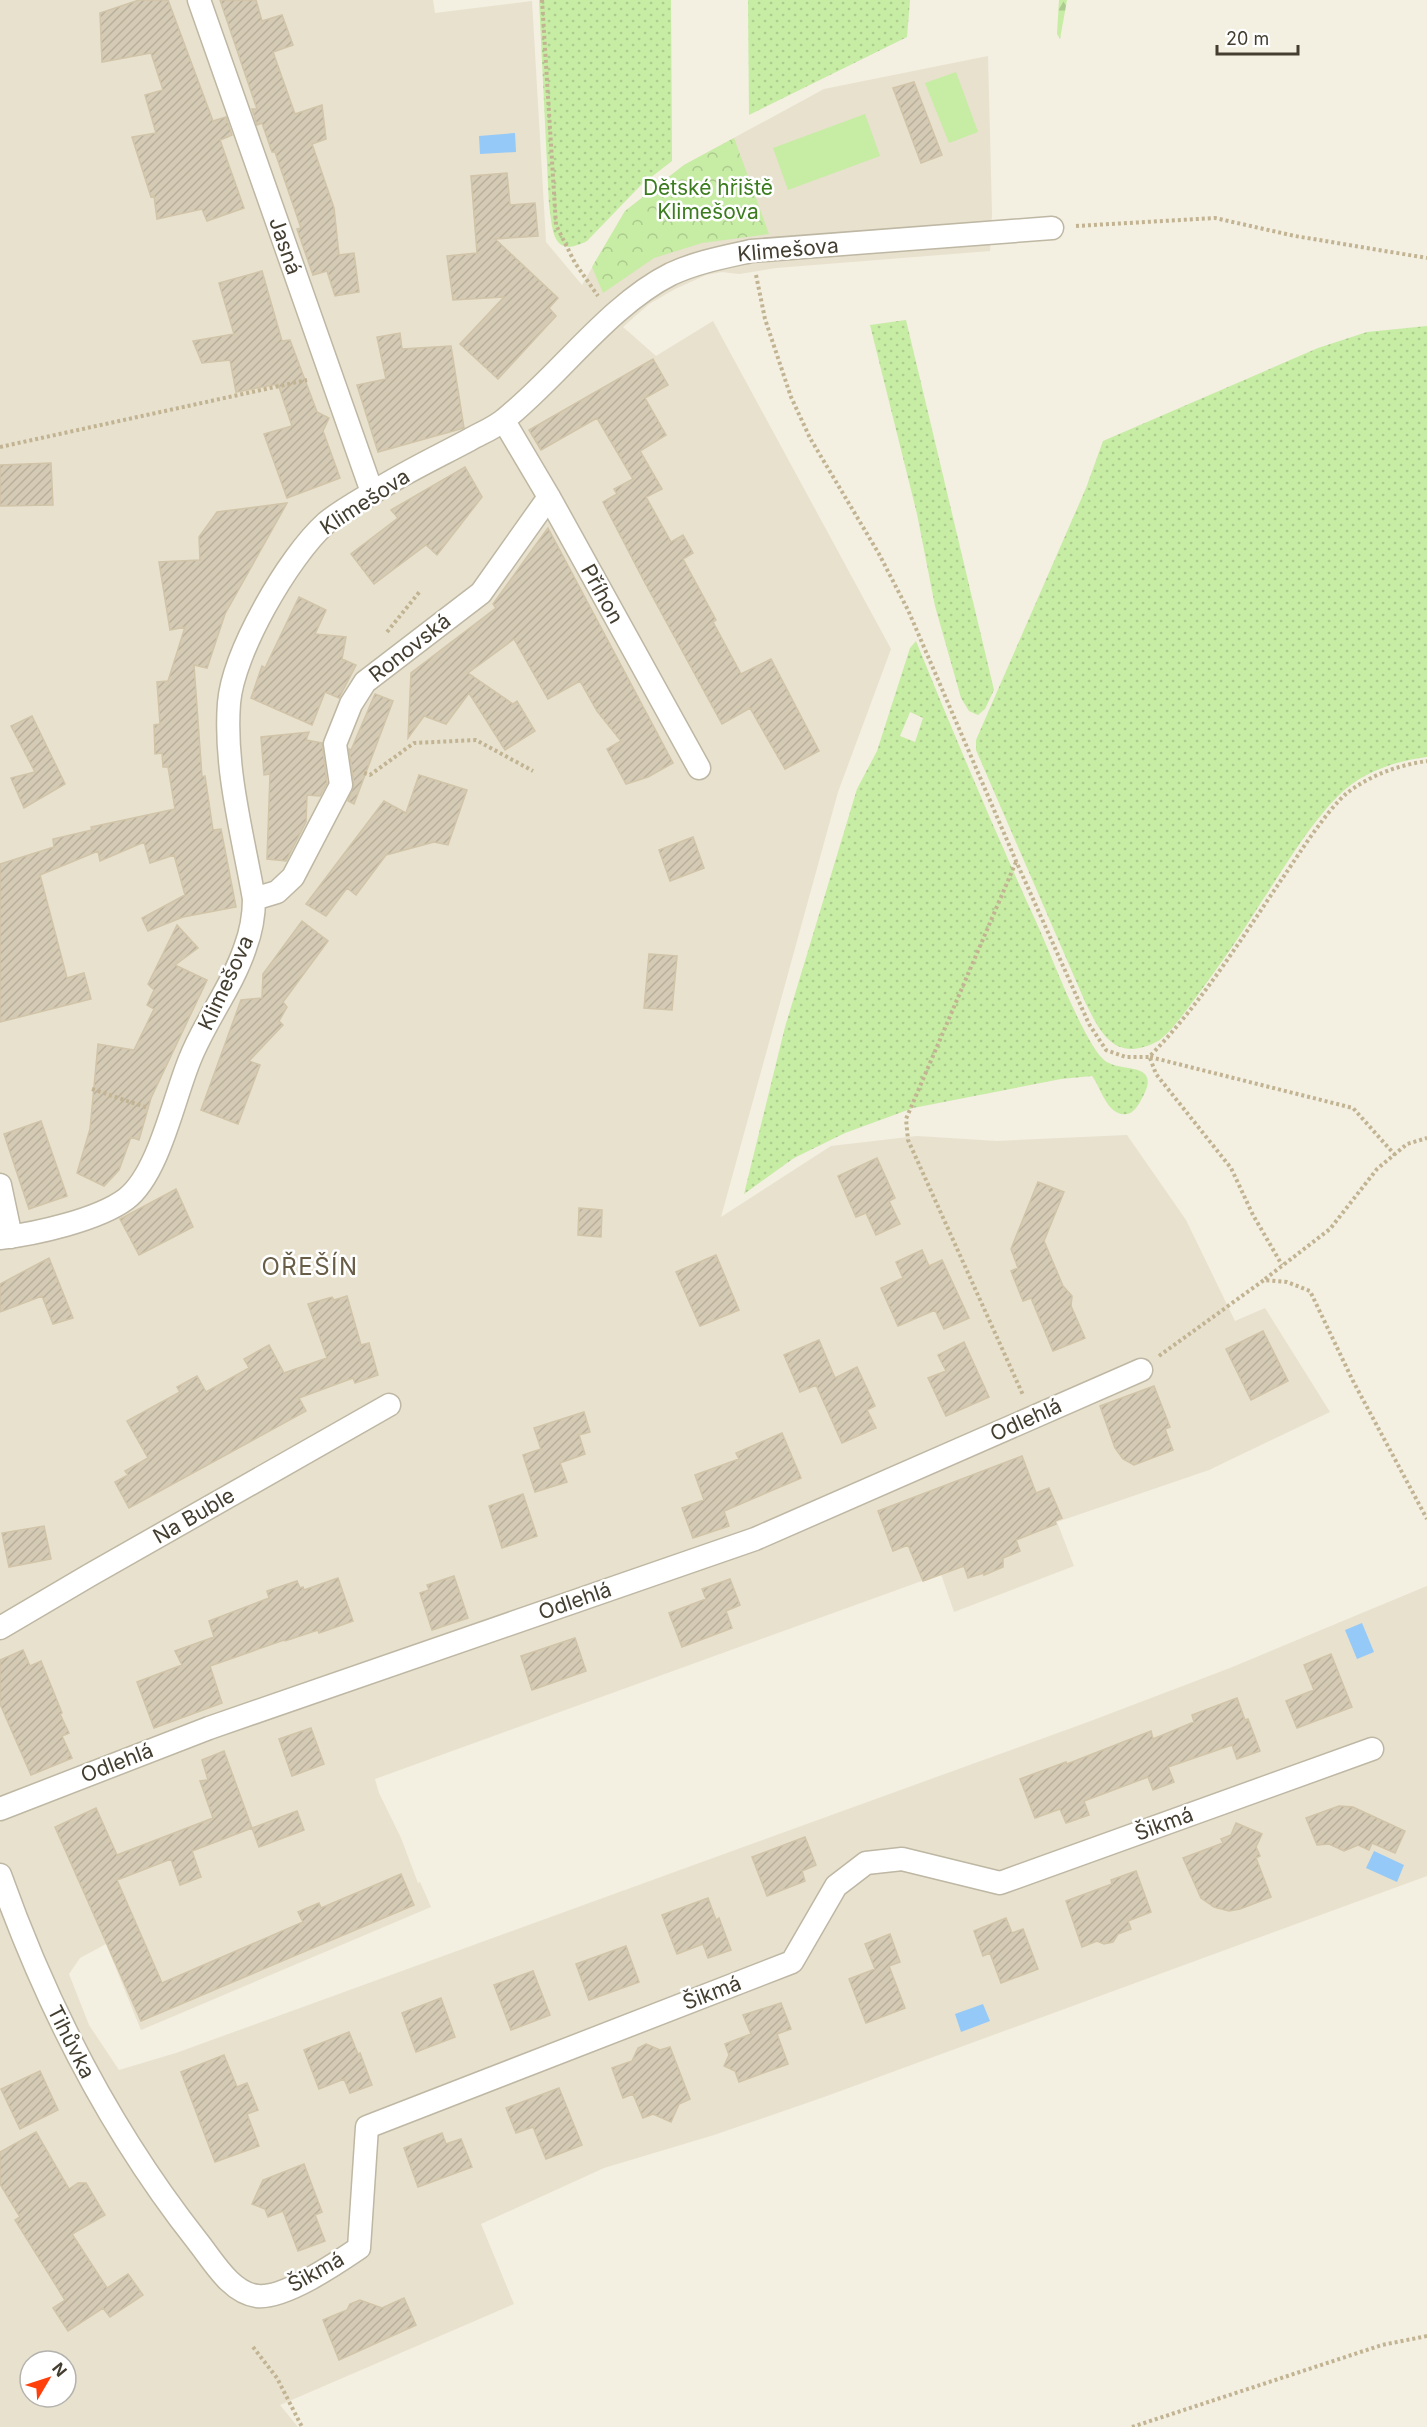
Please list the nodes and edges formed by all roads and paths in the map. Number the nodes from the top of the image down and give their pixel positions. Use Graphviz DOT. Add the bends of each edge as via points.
graph roads {
  1 [pos="199,0"];
  2 [pos="542,0"];
  3 [pos="1052,228"];
  4 [pos="751,251"];
  5 [pos="1427,258"];
  6 [pos="610,320"];
  7 [pos="330,375"];
  8 [pos="504,421"];
  9 [pos="0,447"];
  10 [pos="372,492"];
  11 [pos="549,497"];
  12 [pos="1427,761"];
  13 [pos="340,767"];
  14 [pos="699,768"];
  15 [pos="533,771"];
  16 [pos="1016,861"];
  17 [pos="254,899"];
  18 [pos="1149,1057"];
  19 [pos="92,1089"];
  20 [pos="169,1115"];
  21 [pos="1427,1138"];
  22 [pos="1395,1155"];
  23 [pos="0,1185"];
  24 [pos="6,1237"];
  25 [pos="1282,1265"];
  26 [pos="1264,1280"];
  27 [pos="1141,1370"];
  28 [pos="389,1405"];
  29 [pos="1034,1417"];
  30 [pos="1427,1519"];
  31 [pos="0,1628"];
  32 [pos="1372,1749"];
  33 [pos="0,1809"];
  34 [pos="0,1875"];
  35 [pos="163,2198"];
  36 [pos="1427,2336"];
  37 [pos="253,2347"];
  38 [pos="302,2427"];
  39 [pos="1132,2427"];
  1 -- 7 [label="street, Jasná"];
  2 -- 6 [label="path" via="556,225"];
  3 -- 4 [label="street, Klimešova"];
  3 -- 5 [label="path" via="1215,219"];
  4 -- 6 [label="street, Klimešova" via="710,259 672,274 646,289"];
  4 -- 16 [label="path" via="765,319 792,397 810,438 908,610"];
  6 -- 8 [label="street, Klimešova"];
  7 -- 9 [label="path"];
  7 -- 10 [label="street, Jasná"];
  8 -- 10 [label="street, Klimešova"];
  8 -- 11 [label="street, Příhon"];
  10 -- 17 [label="street, Klimešova" via="327,522 289,565 236,669 229,702 229,742"];
  11 -- 13 [label="street, Ronovská" via="482,593 365,682 351,704 335,744"];
  11 -- 14 [label="street, Příhon"];
  12 -- 18 [label="path" via="1369,778 1346,795 1310,838 1199,998"];
  13 -- 15 [label="path" via="370,775 414,743 476,741"];
  13 -- 17 [label="street, Ronovská" via="341,785 293,877 277,892"];
  16 -- 18 [label="path" via="1089,1024 1106,1050 1126,1058"];
  16 -- 29 [label="path" via="906,1119 908,1140"];
  17 -- 20 [label="street, Klimešova" via="254,921 244,951 190,1058"];
  18 -- 22 [label="path" via="1353,1108"];
  18 -- 25 [label="path" via="1156,1074 1231,1168"];
  19 -- 20 [label="path"];
  20 -- 24 [label="street, Klimešova" via="151,1166 127,1198 51,1230"];
  21 -- 22 [label="path" via="1407,1144"];
  22 -- 25 [label="path" via="1377,1169 1330,1229"];
  23 -- 24 [label="street"];
  25 -- 26 [label="path"];
  26 -- 27 [label="path"];
  26 -- 30 [label="path" via="1287,1282 1310,1291"];
  27 -- 29 [label="street, Odlehlá"];
  28 -- 31 [label="street, Na Buble"];
  29 -- 33 [label="street, Odlehlá" via="755,1539 209,1728"];
  32 -- 35 [label="street, Šikmá" via="1000,1883 902,1859 866,1863 836,1886 792,1962 367,2127 359,2248 332,2267 281,2292 256,2296 241,2291"];
  34 -- 35 [label="street, Tihůvka" via="45,1992 95,2089"];
  36 -- 39 [label="path" via="1382,2345"];
  37 -- 38 [label="path" via="277,2378"];
}
